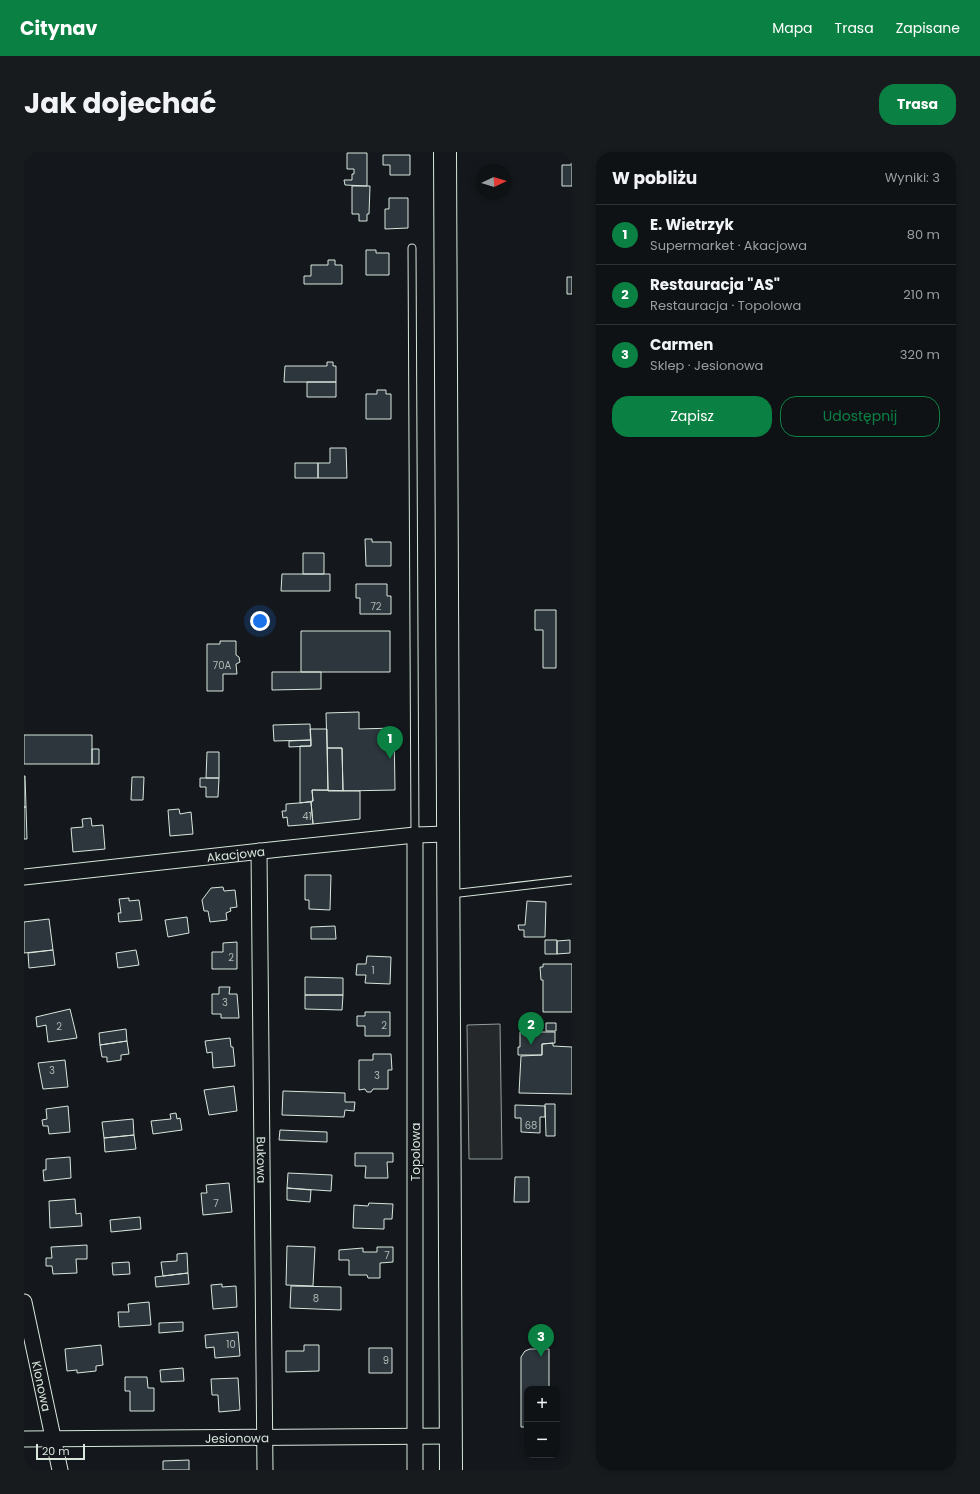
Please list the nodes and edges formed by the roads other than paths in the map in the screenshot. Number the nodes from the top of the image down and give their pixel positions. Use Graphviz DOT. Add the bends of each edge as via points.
graph roads {
  1 [pos="446,152"];
  2 [pos="412,248"];
  3 [pos="448,834"];
  4 [pos="415,835"];
  5 [pos="259,851"];
  6 [pos="24,877"];
  7 [pos="572,880"];
  8 [pos="448,894"];
  9 [pos="24,1302"];
  10 [pos="416,1436"];
  11 [pos="451,1436"];
  12 [pos="265,1438"];
  13 [pos="24,1439"];
  14 [pos="54,1439"];
  15 [pos="60,1470"];
  16 [pos="265,1470"];
  17 [pos="415,1470"];
  18 [pos="451,1470"];
  1 -- 3 [label="main road"];
  2 -- 4 [label="lane"];
  3 -- 4 [label="street, Akacjowa"];
  3 -- 8 [label="main road"];
  4 -- 5 [label="street, Akacjowa"];
  4 -- 10 [label="street, Topolowa"];
  5 -- 6 [label="street, Akacjowa"];
  5 -- 12 [label="street, Bukowa"];
  7 -- 8 [label="lane"];
  8 -- 11 [label="main road"];
  9 -- 14 [label="street, Klonowa"];
  10 -- 11 [label="street, Jesionowa"];
  10 -- 12 [label="street, Jesionowa"];
  10 -- 17 [label="street, Topolowa"];
  11 -- 18 [label="main road"];
  12 -- 14 [label="street, Jesionowa"];
  12 -- 16 [label="street, Bukowa"];
  13 -- 14 [label="street, Jesionowa"];
  14 -- 15 [label="street, Klonowa"];
}
